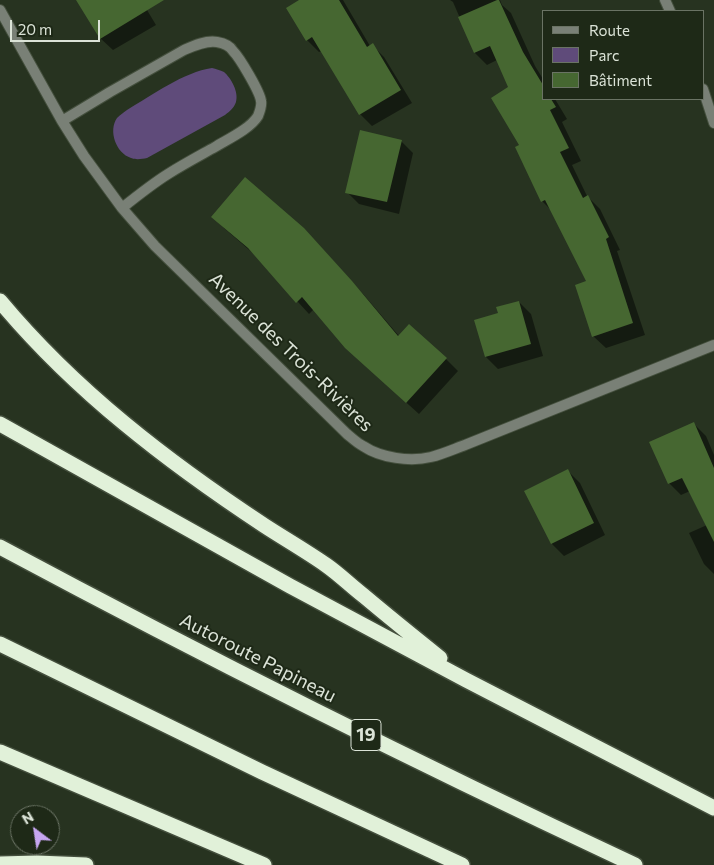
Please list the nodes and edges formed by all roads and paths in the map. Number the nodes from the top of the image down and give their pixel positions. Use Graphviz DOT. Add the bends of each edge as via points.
graph roads {
  1 [pos="0,10"];
  2 [pos="704,93"];
  3 [pos="62,121"];
  4 [pos="714,123"];
  5 [pos="122,208"];
  6 [pos="0,301"];
  7 [pos="714,345"];
  8 [pos="0,424"];
  9 [pos="0,547"];
  10 [pos="0,644"];
  11 [pos="466,680"];
  12 [pos="0,752"];
  13 [pos="714,808"];
  14 [pos="0,864"];
  15 [pos="86,865"];
  16 [pos="264,865"];
  17 [pos="462,865"];
  18 [pos="635,865"];
  1 -- 3 [label="street, Avenue des Trois-Rivières"];
  2 -- 4 [label="street"];
  3 -- 5 [label="street, Avenue des Trois-Rivières"];
  3 -- 5 [label="street" via="194,46 216,41 233,50 261,99 258,116 250,125 167,174"];
  5 -- 7 [label="street, Avenue des Trois-Rivières" via="155,246 347,434 364,447 396,457 413,459 446,452"];
  6 -- 11 [label="highway" via="50,356 122,421 197,478 327,566"];
  8 -- 11 [label="highway" via="236,557"];
  9 -- 18 [label="highway, Autoroute Papineau / 19" via="256,681"];
  10 -- 17 [label="highway"];
  11 -- 13 [label="highway"];
  12 -- 16 [label="highway"];
  14 -- 15 [label="highway"];
}
